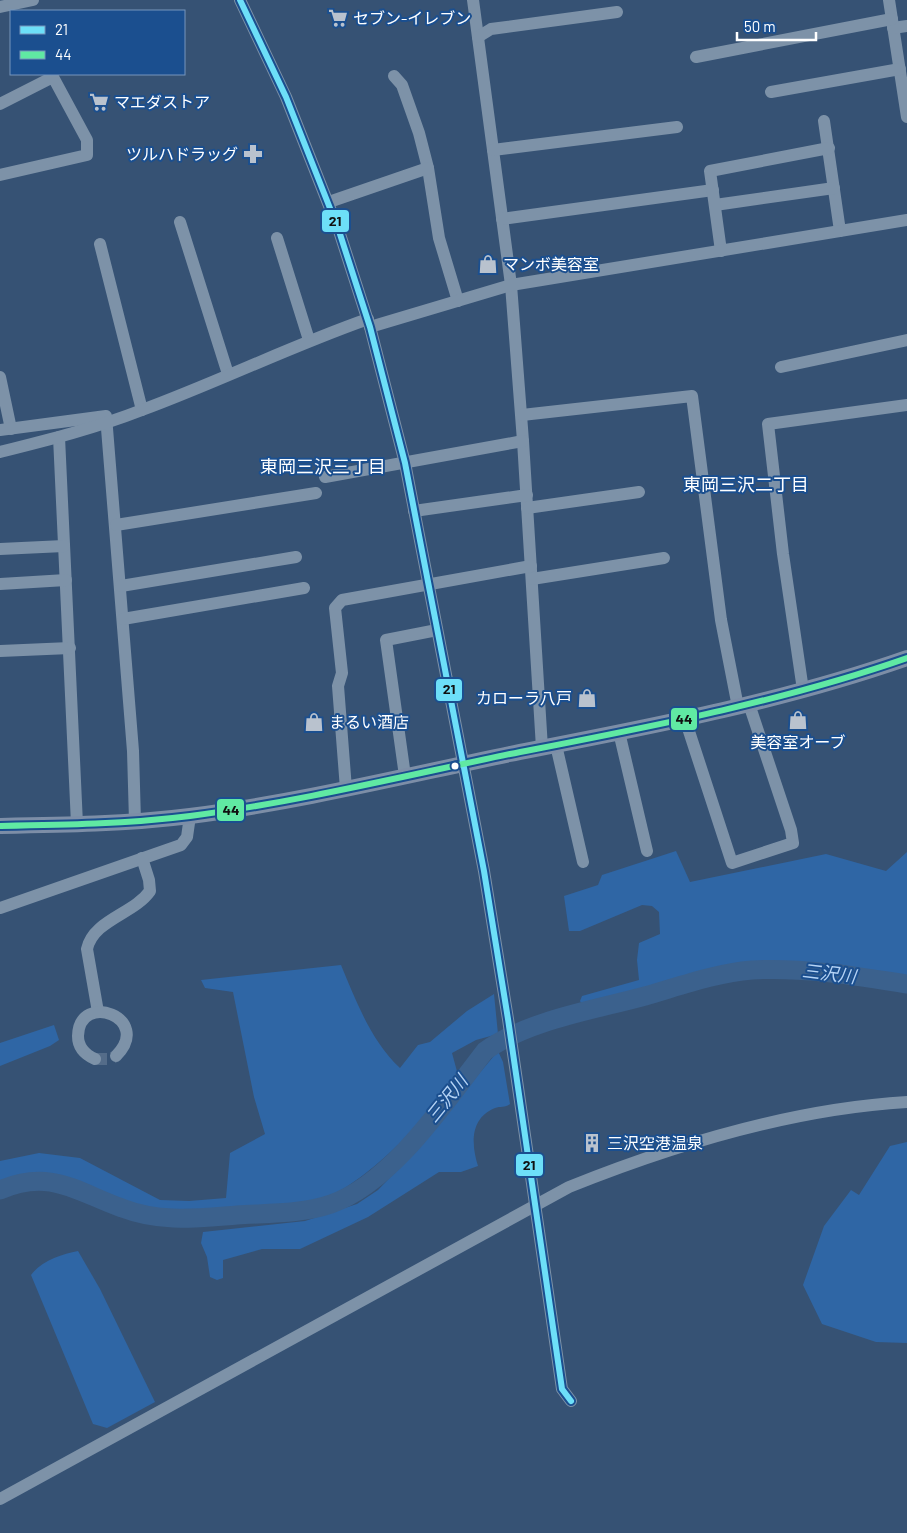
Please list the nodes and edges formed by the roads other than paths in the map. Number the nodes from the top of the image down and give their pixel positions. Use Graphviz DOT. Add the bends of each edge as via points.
graph roads {
  1 [pos="33,0"];
  2 [pos="240,0"];
  3 [pos="473,0"];
  4 [pos="889,0"];
  5 [pos="0,7"];
  6 [pos="618,12"];
  7 [pos="893,24"];
  8 [pos="907,26"];
  9 [pos="478,37"];
  10 [pos="696,57"];
  11 [pos="900,69"];
  12 [pos="394,76"];
  13 [pos="771,92"];
  14 [pos="0,104"];
  15 [pos="907,118"];
  16 [pos="824,121"];
  17 [pos="676,127"];
  18 [pos="829,148"];
  19 [pos="493,150"];
  20 [pos="428,168"];
  21 [pos="0,175"];
  22 [pos="834,188"];
  23 [pos="713,190"];
  24 [pos="329,202"];
  25 [pos="715,205"];
  26 [pos="502,219"];
  27 [pos="907,220"];
  28 [pos="180,222"];
  29 [pos="840,231"];
  30 [pos="277,238"];
  31 [pos="100,244"];
  32 [pos="721,252"];
  33 [pos="511,284"];
  34 [pos="458,301"];
  35 [pos="369,323"];
  36 [pos="309,340"];
  37 [pos="907,340"];
  38 [pos="781,367"];
  39 [pos="228,374"];
  40 [pos="0,376"];
  41 [pos="907,405"];
  42 [pos="142,410"];
  43 [pos="522,415"];
  44 [pos="106,422"];
  45 [pos="5,429"];
  46 [pos="59,437"];
  47 [pos="524,441"];
  48 [pos="0,452"];
  49 [pos="405,463"];
  50 [pos="325,477"];
  51 [pos="639,492"];
  52 [pos="316,493"];
  53 [pos="527,502"];
  54 [pos="414,512"];
  55 [pos="116,524"];
  56 [pos="64,546"];
  57 [pos="0,548"];
  58 [pos="296,557"];
  59 [pos="664,558"];
  60 [pos="531,566"];
  61 [pos="532,579"];
  62 [pos="66,580"];
  63 [pos="428,583"];
  64 [pos="0,584"];
  65 [pos="121,586"];
  66 [pos="304,588"];
  67 [pos="123,619"];
  68 [pos="437,630"];
  69 [pos="70,648"];
  70 [pos="0,651"];
  71 [pos="907,658"];
  72 [pos="803,690"];
  73 [pos="744,706"];
  74 [pos="684,719"];
  75 [pos="619,732"];
  76 [pos="549,747"];
  77 [pos="463,764"];
  78 [pos="405,776"];
  79 [pos="346,788"];
  80 [pos="190,816"];
  81 [pos="135,821"];
  82 [pos="77,824"];
  83 [pos="0,826"];
  84 [pos="647,851"];
  85 [pos="142,858"];
  86 [pos="583,862"];
  87 [pos="0,908"];
  88 [pos="98,1012"];
  89 [pos="116,1056"];
  90 [pos="95,1059"];
  91 [pos="907,1102"];
  92 [pos="535,1207"];
  93 [pos="571,1401"];
  94 [pos="0,1499"];
  1 -- 5 [label="street"];
  2 -- 24 [label="street" via="286,97"];
  3 -- 9 [label="street"];
  4 -- 7 [label="street"];
  6 -- 9 [label="street" via="491,29"];
  7 -- 8 [label="street"];
  7 -- 10 [label="street"];
  7 -- 11 [label="street"];
  9 -- 19 [label="street"];
  11 -- 13 [label="street"];
  11 -- 15 [label="street"];
  12 -- 20 [label="street" via="402,85"];
  14 -- 21 [label="street" via="54,76 87,140 87,155"];
  16 -- 18 [label="street"];
  17 -- 19 [label="street"];
  18 -- 22 [label="street"];
  18 -- 23 [label="street" via="710,172"];
  19 -- 26 [label="street"];
  20 -- 24 [label="street"];
  20 -- 34 [label="street" via="439,238"];
  22 -- 25 [label="street"];
  22 -- 29 [label="street"];
  23 -- 25 [label="street"];
  23 -- 26 [label="street"];
  24 -- 35 [label="street"];
  25 -- 32 [label="street"];
  26 -- 33 [label="street"];
  27 -- 29 [label="street"];
  28 -- 39 [label="street"];
  29 -- 32 [label="street"];
  30 -- 36 [label="street"];
  31 -- 42 [label="street"];
  32 -- 33 [label="street"];
  33 -- 34 [label="street"];
  33 -- 43 [label="street"];
  34 -- 35 [label="street"];
  35 -- 36 [label="street"];
  35 -- 49 [label="street"];
  36 -- 39 [label="street"];
  37 -- 38 [label="street"];
  39 -- 42 [label="street"];
  40 -- 45 [label="street"];
  41 -- 72 [label="street" via="768,424"];
  42 -- 44 [label="street"];
  43 -- 47 [label="street"];
  43 -- 73 [label="street" via="692,396 721,620"];
  44 -- 45 [label="street" via="106,416"];
  44 -- 46 [label="street"];
  44 -- 55 [label="street"];
  46 -- 48 [label="street"];
  46 -- 56 [label="street"];
  47 -- 49 [label="street"];
  47 -- 53 [label="street"];
  49 -- 50 [label="street"];
  49 -- 54 [label="street"];
  51 -- 53 [label="street"];
  52 -- 55 [label="street"];
  53 -- 54 [label="street"];
  53 -- 60 [label="street"];
  54 -- 63 [label="street"];
  55 -- 65 [label="street"];
  56 -- 57 [label="street"];
  56 -- 62 [label="street"];
  58 -- 65 [label="street"];
  59 -- 61 [label="street"];
  60 -- 61 [label="street"];
  60 -- 63 [label="street"];
  61 -- 76 [label="street"];
  62 -- 64 [label="street"];
  62 -- 69 [label="street"];
  63 -- 68 [label="street"];
  63 -- 79 [label="street" via="342,600 335,608 342,672 338,686"];
  65 -- 67 [label="street"];
  66 -- 67 [label="street"];
  67 -- 81 [label="street"];
  68 -- 77 [label="street"];
  68 -- 78 [label="street" via="386,640"];
  69 -- 70 [label="street"];
  69 -- 82 [label="street"];
  71 -- 72 [label="main road"];
  72 -- 73 [label="main road"];
  73 -- 74 [label="main road"];
  73 -- 74 [label="street" via="793,843 732,863"];
  74 -- 75 [label="main road"];
  75 -- 76 [label="main road"];
  75 -- 84 [label="street"];
  76 -- 77 [label="main road"];
  76 -- 86 [label="street"];
  77 -- 78 [label="main road"];
  77 -- 92 [label="street" via="508,1019"];
  78 -- 79 [label="main road"];
  79 -- 80 [label="main road"];
  80 -- 81 [label="main road"];
  80 -- 85 [label="street" via="187,837 181,845"];
  81 -- 82 [label="main road"];
  82 -- 83 [label="main road"];
  85 -- 87 [label="street"];
  85 -- 88 [label="street" via="150,891 141,902 89,939 87,949"];
  88 -- 89 [label="street" via="118,1018 127,1032 123,1050"];
  88 -- 90 [label="street" via="82,1022 78,1030 81,1048"];
  91 -- 92 [label="street" via="832,1111 732,1132 627,1164"];
  92 -- 93 [label="street" via="562,1389"];
  92 -- 94 [label="street"];
}
